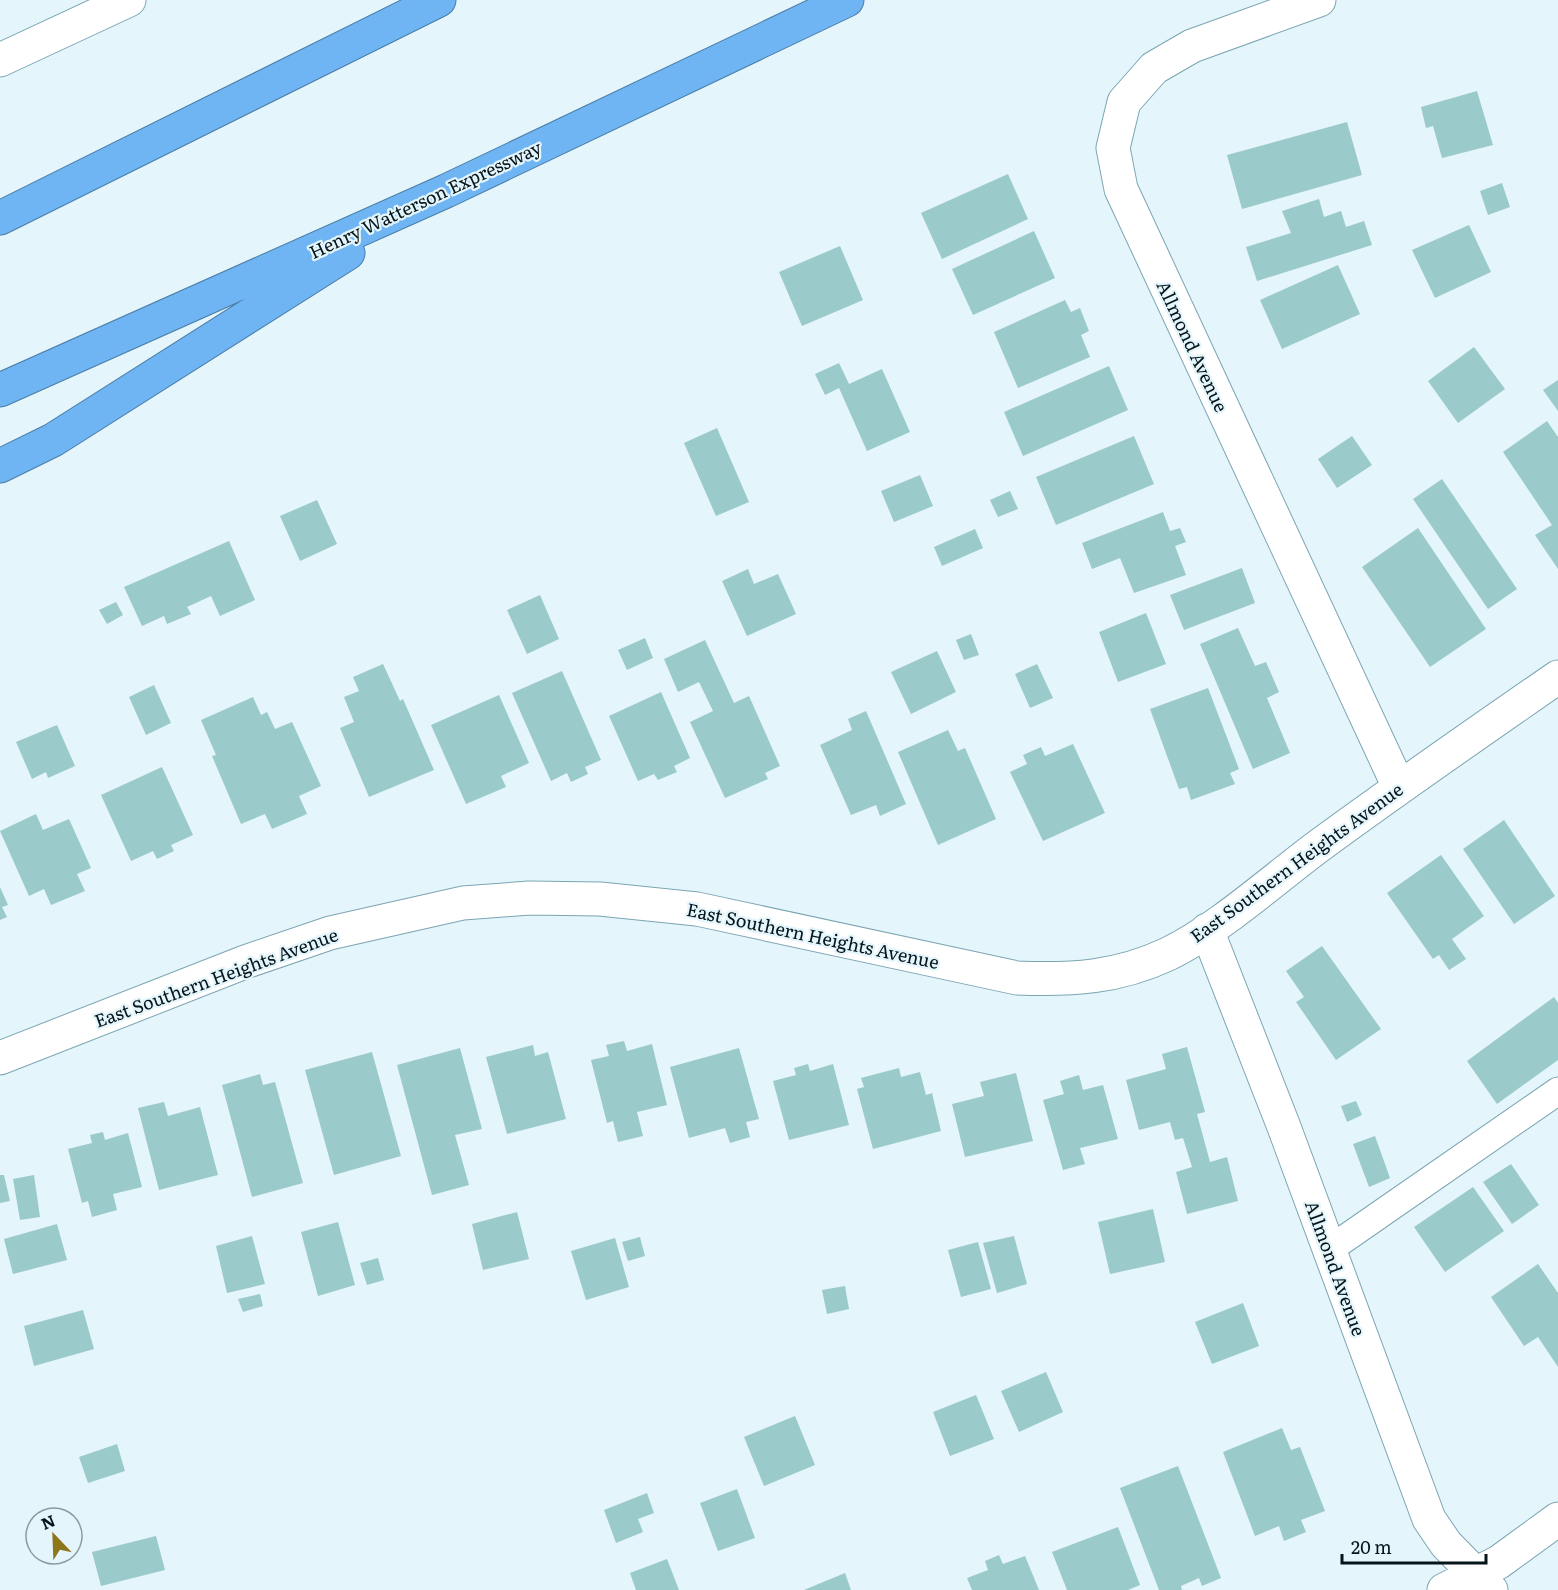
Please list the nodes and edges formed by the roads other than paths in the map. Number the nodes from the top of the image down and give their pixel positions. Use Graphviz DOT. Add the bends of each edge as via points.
graph roads {
  1 [pos="129,0"];
  2 [pos="439,0"];
  3 [pos="847,0"];
  4 [pos="1319,0"];
  5 [pos="0,60"];
  6 [pos="446,191"];
  7 [pos="0,218"];
  8 [pos="0,390"];
  9 [pos="0,466"];
  10 [pos="1558,677"];
  11 [pos="1399,787"];
  12 [pos="1207,930"];
  13 [pos="0,1058"];
  14 [pos="1558,1091"];
  15 [pos="1330,1249"];
  16 [pos="1558,1519"];
  17 [pos="1483,1582"];
  18 [pos="1444,1590"];
  1 -- 5 [label="street"];
  2 -- 7 [label="highway"];
  3 -- 6 [label="highway, Henry Watterson Expressway"];
  4 -- 11 [label="street, Allmond Avenue" via="1192,46 1154,68 1124,102 1113,148 1121,189"];
  6 -- 8 [label="highway, Henry Watterson Expressway"];
  6 -- 9 [label="highway" via="53,440"];
  10 -- 11 [label="street, East Southern Heights Avenue"];
  11 -- 12 [label="street, East Southern Heights Avenue"];
  12 -- 13 [label="street, East Southern Heights Avenue" via="1168,954 1099,977 1064,980 1017,978 697,909 600,899 529,898 463,903 330,933"];
  12 -- 15 [label="street, Allmond Avenue"];
  14 -- 15 [label="lane"];
  15 -- 17 [label="street, Allmond Avenue" via="1429,1519"];
  16 -- 17 [label="street" via="1499,1562"];
  17 -- 18 [label="street"];
}
